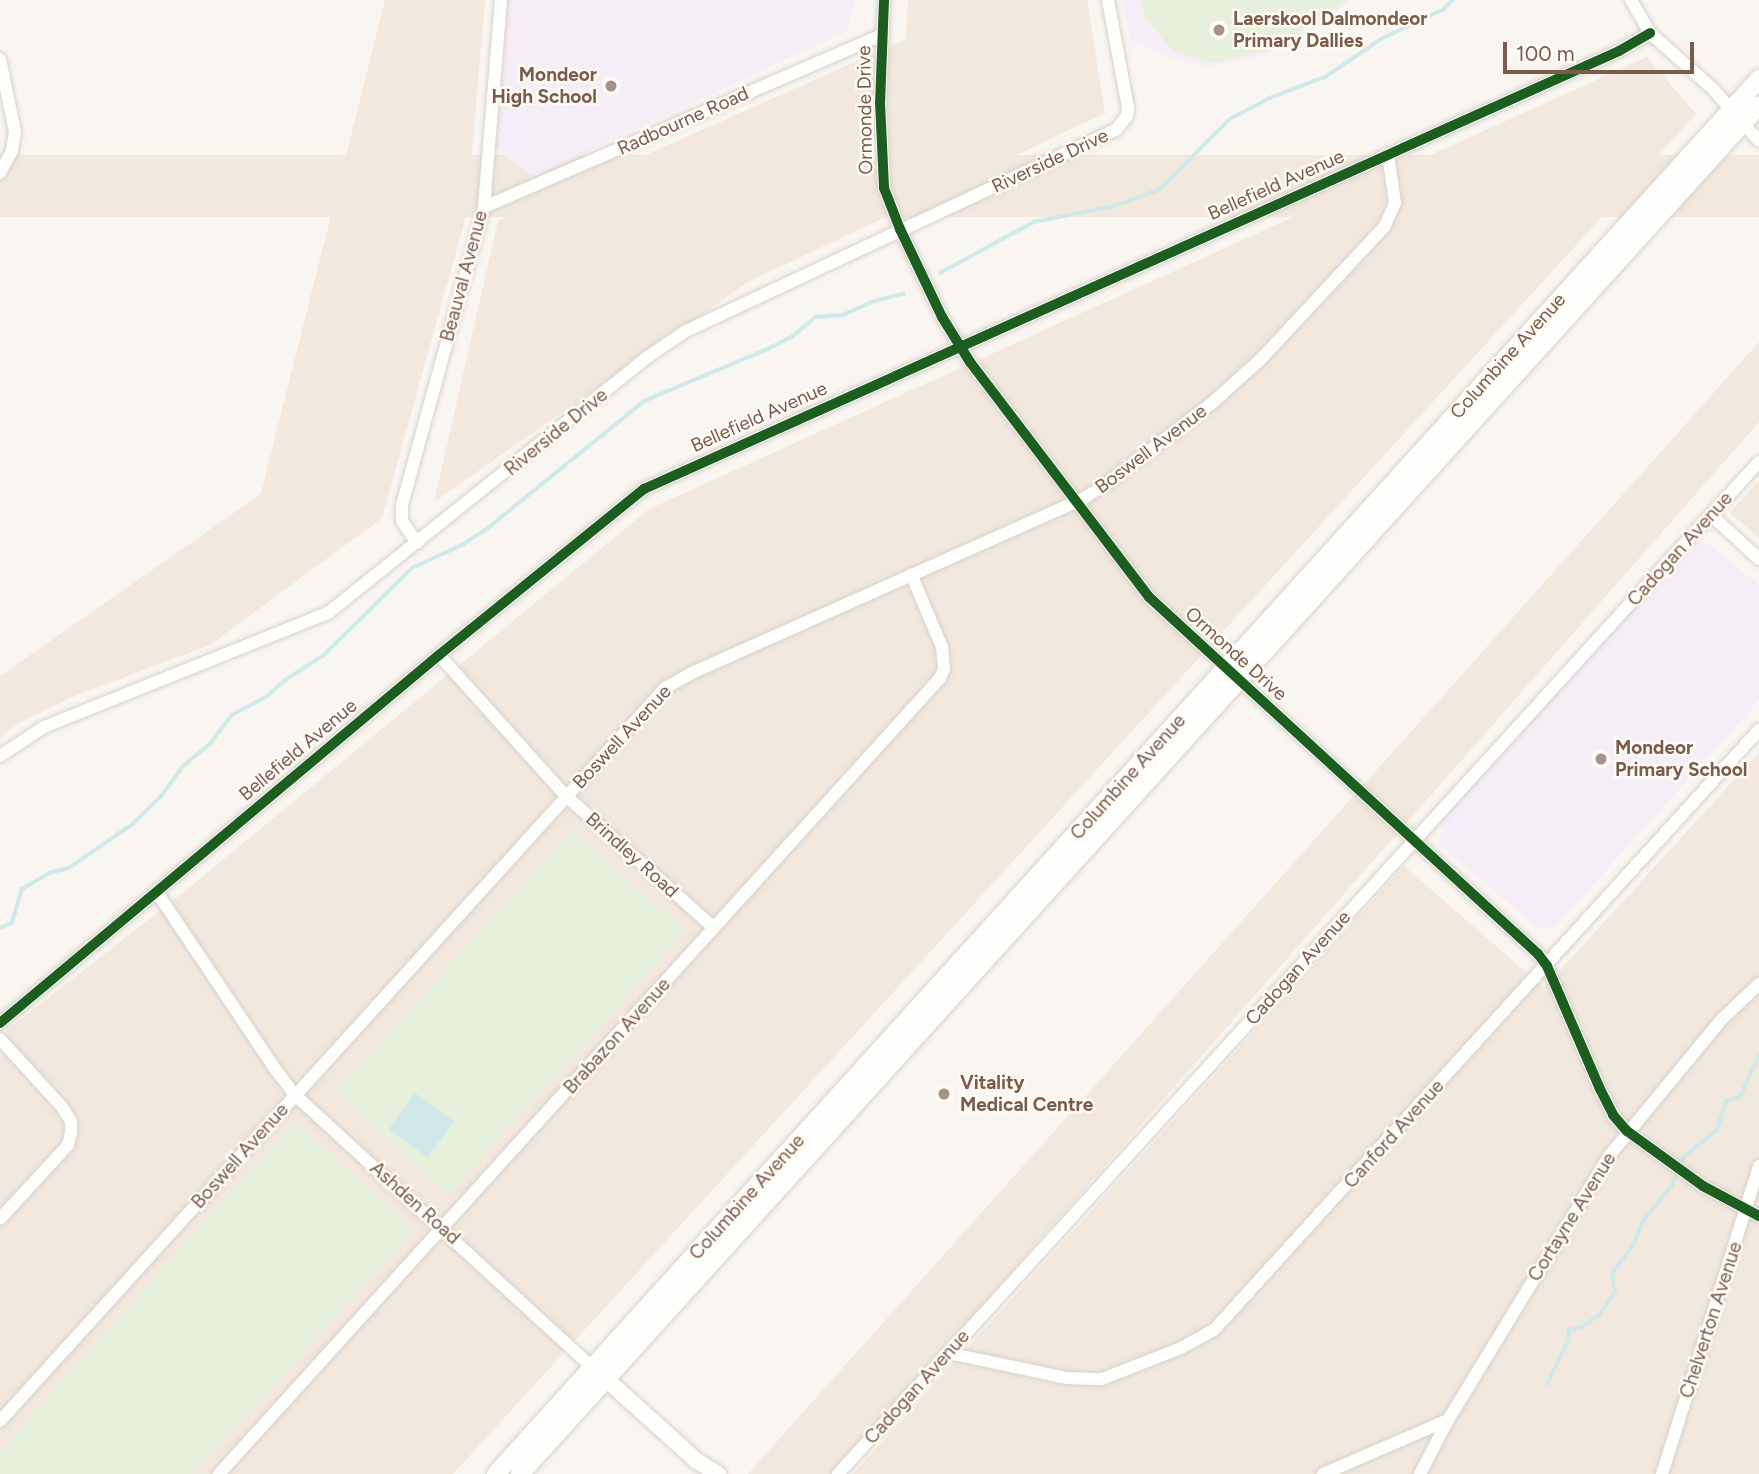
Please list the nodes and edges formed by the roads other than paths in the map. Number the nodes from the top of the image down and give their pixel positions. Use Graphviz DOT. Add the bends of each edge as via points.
graph roads {
  1 [pos="501,0"];
  2 [pos="884,0"];
  3 [pos="1108,0"];
  4 [pos="1631,0"];
  5 [pos="1650,33"];
  6 [pos="881,35"];
  7 [pos="0,59"];
  8 [pos="1759,79"];
  9 [pos="1759,105"];
  10 [pos="1737,116"];
  11 [pos="1759,141"];
  12 [pos="1388,154"];
  13 [pos="0,173"];
  14 [pos="484,207"];
  15 [pos="900,229"];
  16 [pos="1559,300"];
  17 [pos="1572,313"];
  18 [pos="959,347"];
  19 [pos="1759,462"];
  20 [pos="1402,487"];
  21 [pos="1074,502"];
  22 [pos="1712,516"];
  23 [pos="417,543"];
  24 [pos="1759,559"];
  25 [pos="911,574"];
  26 [pos="439,655"];
  27 [pos="1226,668"];
  28 [pos="1240,681"];
  29 [pos="1759,730"];
  30 [pos="0,756"];
  31 [pos="566,796"];
  32 [pos="1414,839"];
  33 [pos="1071,853"];
  34 [pos="156,891"];
  35 [pos="714,928"];
  36 [pos="1546,965"];
  37 [pos="1759,984"];
  38 [pos="0,1023"];
  39 [pos="0,1039"];
  40 [pos="295,1095"];
  41 [pos="1627,1131"];
  42 [pos="1759,1166"];
  43 [pos="1746,1210"];
  44 [pos="1759,1216"];
  45 [pos="0,1219"];
  46 [pos="444,1229"];
  47 [pos="948,1353"];
  48 [pos="599,1373"];
  49 [pos="1448,1420"];
  50 [pos="0,1421"];
  51 [pos="219,1474"];
  52 [pos="496,1474"];
  53 [pos="520,1474"];
  54 [pos="718,1474"];
  55 [pos="838,1474"];
  56 [pos="1323,1474"];
  57 [pos="1419,1474"];
  58 [pos="1662,1474"];
  1 -- 14 [label="street, Beauval Avenue"];
  2 -- 6 [label="street, Ormonde Drive"];
  3 -- 15 [label="street, Riverside Drive" via="1127,100 1123,123"];
  4 -- 5 [label="street"];
  5 -- 10 [label="street"];
  5 -- 12 [label="street, Bellefield Avenue"];
  6 -- 14 [label="street, Radbourne Road"];
  6 -- 15 [label="street, Ormonde Drive" via="882,176"];
  7 -- 13 [label="street" via="15,132 12,152"];
  8 -- 10 [label="main road, Columbine Avenue"];
  9 -- 10 [label="main road, Columbine Avenue"];
  10 -- 11 [label="street"];
  10 -- 16 [label="main road, Columbine Avenue"];
  10 -- 17 [label="main road, Columbine Avenue"];
  12 -- 18 [label="street, Bellefield Avenue"];
  12 -- 21 [label="street, Boswell Avenue" via="1395,203 1385,226 1260,360 1212,403 1094,492"];
  14 -- 23 [label="street, Beauval Avenue" via="404,494 402,521"];
  15 -- 18 [label="street, Ormonde Drive"];
  15 -- 23 [label="street, Riverside Drive" via="703,321 666,343"];
  16 -- 17 [label="main road"];
  16 -- 20 [label="main road, Columbine Avenue"];
  17 -- 20 [label="main road, Columbine Avenue"];
  18 -- 21 [label="street, Ormonde Drive"];
  18 -- 26 [label="street, Bellefield Avenue" via="644,489"];
  19 -- 22 [label="street, Cadogan Avenue"];
  20 -- 27 [label="main road, Columbine Avenue"];
  20 -- 28 [label="main road, Columbine Avenue"];
  21 -- 25 [label="street, Boswell Avenue"];
  21 -- 27 [label="street, Ormonde Drive" via="1149,597"];
  22 -- 24 [label="street"];
  22 -- 32 [label="street, Cadogan Avenue"];
  23 -- 30 [label="street, Riverside Drive" via="314,621 44,727"];
  25 -- 31 [label="street, Boswell Avenue" via="676,680 654,698"];
  25 -- 35 [label="street, Brabazon Avenue" via="942,647 940,678"];
  26 -- 31 [label="street, Brindley Road"];
  26 -- 34 [label="street, Bellefield Avenue"];
  27 -- 28 [label="street, Ormonde Drive"];
  27 -- 33 [label="main road, Columbine Avenue"];
  28 -- 32 [label="street, Ormonde Drive"];
  28 -- 33 [label="main road, Columbine Avenue"];
  29 -- 36 [label="street, Canford Avenue"];
  31 -- 35 [label="street, Brindley Road"];
  31 -- 40 [label="street, Boswell Avenue"];
  32 -- 36 [label="street, Ormonde Drive" via="1518,932"];
  32 -- 47 [label="street, Cadogan Avenue"];
  33 -- 48 [label="main road, Columbine Avenue"];
  34 -- 38 [label="street, Bellefield Avenue"];
  34 -- 40 [label="street, Ashden Road"];
  35 -- 46 [label="street, Brabazon Avenue"];
  36 -- 41 [label="street, Ormonde Drive" via="1600,1089"];
  36 -- 47 [label="street, Canford Avenue" via="1227,1319 1205,1336 1116,1377 1088,1380"];
  37 -- 41 [label="street, Cortayne Avenue" via="1722,1019"];
  39 -- 45 [label="street" via="71,1122 68,1145"];
  40 -- 46 [label="street, Ashden Road"];
  40 -- 50 [label="street, Boswell Avenue"];
  41 -- 43 [label="street, Ormonde Drive" via="1685,1175"];
  41 -- 49 [label="street, Cortayne Avenue"];
  42 -- 43 [label="street, Chelverton Avenue"];
  43 -- 44 [label="street, Ormonde Drive"];
  43 -- 58 [label="street, Chelverton Avenue"];
  46 -- 48 [label="street, Ashden Road"];
  46 -- 51 [label="street, Brabazon Avenue"];
  47 -- 55 [label="street, Cadogan Avenue"];
  48 -- 52 [label="main road, Columbine Avenue"];
  48 -- 53 [label="main road, Columbine Avenue"];
  48 -- 54 [label="street, Ashden Road" via="697,1461"];
  49 -- 56 [label="street"];
  49 -- 57 [label="street, Cortayne Avenue"];
}
